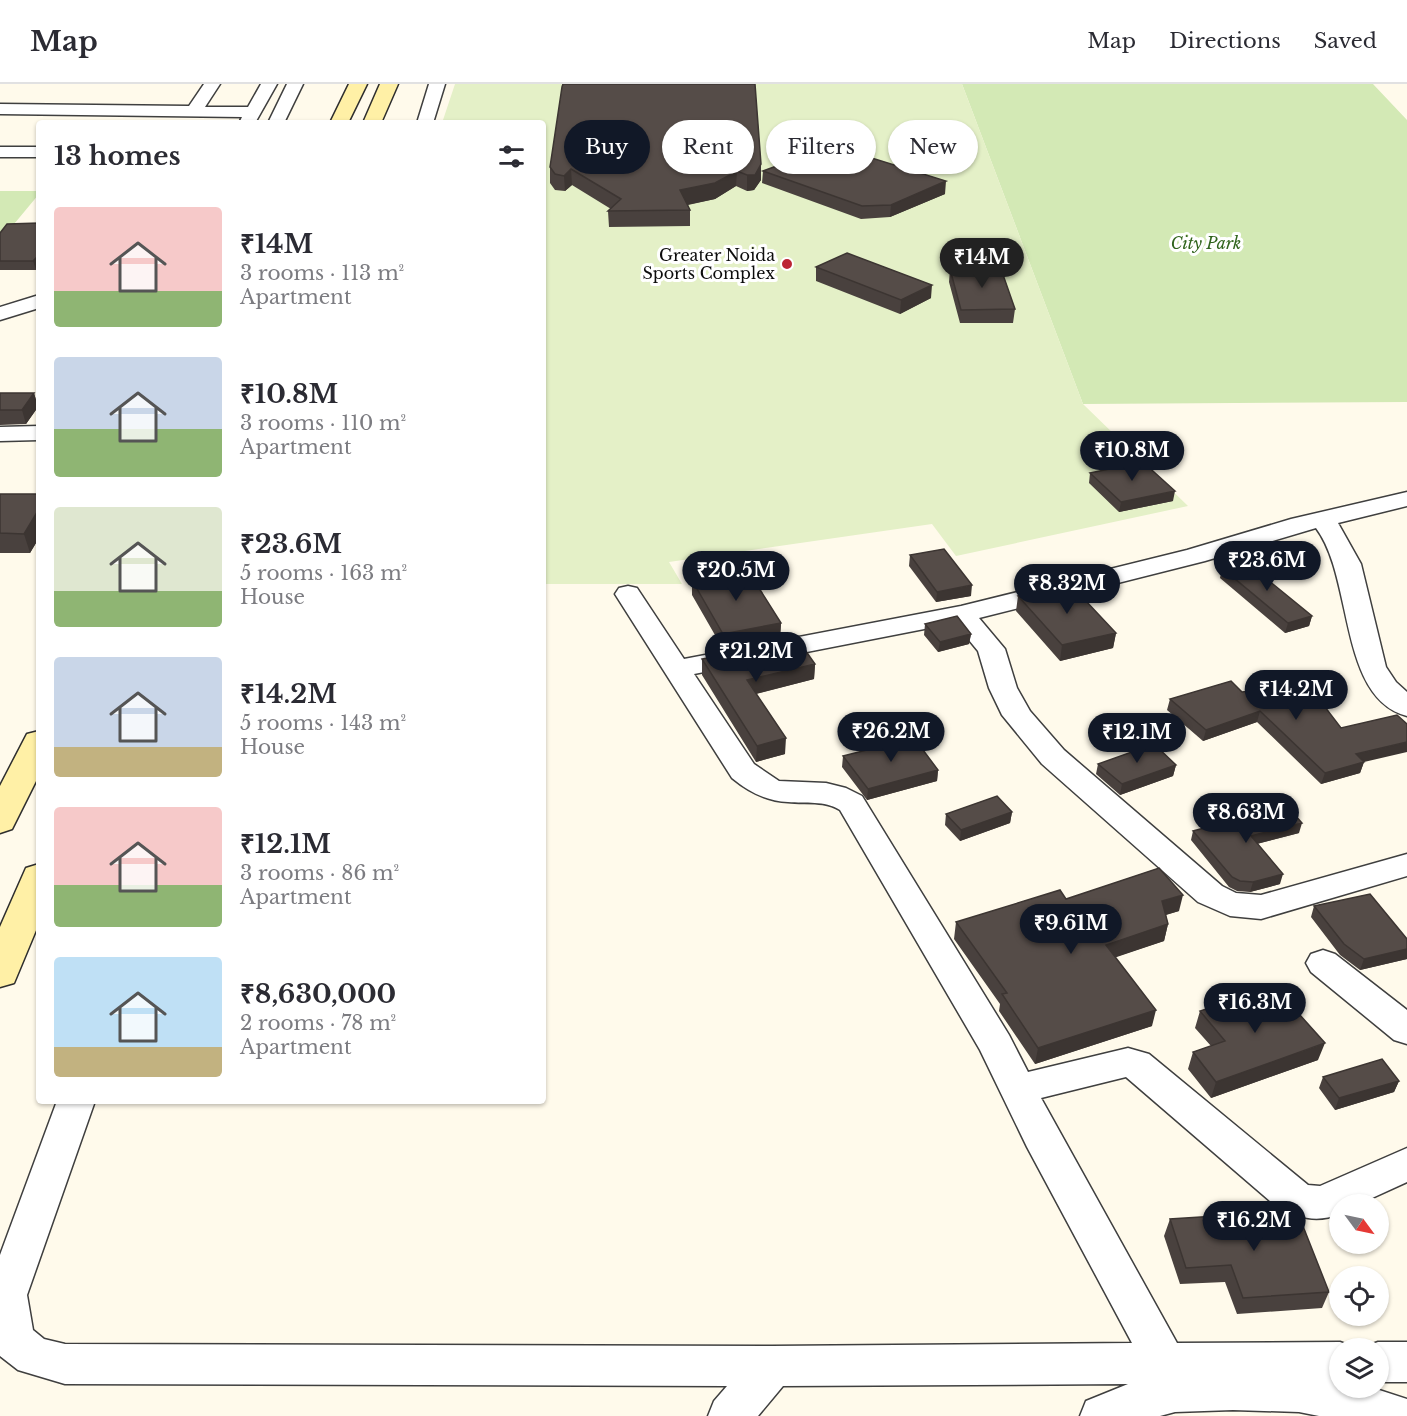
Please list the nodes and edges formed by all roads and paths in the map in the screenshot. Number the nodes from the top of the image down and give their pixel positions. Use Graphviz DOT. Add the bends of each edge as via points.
graph roads {
  1 [pos="212,84"];
  2 [pos="269,84"];
  3 [pos="295,84"];
  4 [pos="358,84"];
  5 [pos="389,84"];
  6 [pos="437,84"];
  7 [pos="14,92"];
  8 [pos="0,109"];
  9 [pos="194,111"];
  10 [pos="251,118"];
  11 [pos="277,120"];
  12 [pos="340,120"];
  13 [pos="373,120"];
  14 [pos="426,120"];
  15 [pos="0,152"];
  16 [pos="36,152"];
  17 [pos="36,284"];
  18 [pos="0,294"];
  19 [pos="36,302"];
  20 [pos="0,314"];
  21 [pos="36,433"];
  22 [pos="0,434"];
  23 [pos="1407,499"];
  24 [pos="1323,520"];
  25 [pos="628,594"];
  26 [pos="962,614"];
  27 [pos="675,669"];
  28 [pos="1407,707"];
  29 [pos="36,747"];
  30 [pos="0,821"];
  31 [pos="1407,865"];
  32 [pos="36,885"];
  33 [pos="1323,963"];
  34 [pos="0,973"];
  35 [pos="1407,1029"];
  36 [pos="1019,1089"];
  37 [pos="75,1104"];
  38 [pos="1407,1164"];
  39 [pos="1329,1362"];
  40 [pos="1389,1362"];
  41 [pos="1407,1362"];
  42 [pos="1165,1363"];
  43 [pos="772,1366"];
  44 [pos="1320,1385"];
  45 [pos="730,1416"];
  46 [pos="1102,1416"];
  47 [pos="1397,1416"];
  1 -- 9 [label="street"];
  2 -- 10 [label="street"];
  3 -- 11 [label="street"];
  4 -- 12 [label="street"];
  5 -- 13 [label="street"];
  6 -- 14 [label="street"];
  7 -- 8 [label="street"];
  8 -- 9 [label="street"];
  9 -- 10 [label="street"];
  15 -- 16 [label="street"];
  17 -- 18 [label="street"];
  19 -- 20 [label="street"];
  21 -- 22 [label="street"];
  23 -- 24 [label="street"];
  24 -- 26 [label="street"];
  24 -- 28 [label="street" via="1348,564 1372,667 1385,688"];
  25 -- 27 [label="street"];
  26 -- 27 [label="street"];
  26 -- 31 [label="street" via="991,649 1003,688 1017,715 1053,757 1210,894 1230,904 1261,907"];
  27 -- 36 [label="street" via="743,771 757,783 779,791 834,794 851,803"];
  29 -- 30 [label="street"];
  32 -- 34 [label="street"];
  33 -- 35 [label="street"];
  36 -- 38 [label="street" via="1128,1062 1136,1064 1303,1202 1323,1203"];
  36 -- 42 [label="street"];
  37 -- 43 [label="street" via="6,1295 13,1340 33,1356 65,1364"];
  39 -- 42 [label="street"];
  40 -- 41 [label="street"];
  42 -- 43 [label="street"];
  43 -- 45 [label="street"];
  44 -- 46 [label="street" via="1175,1391"];
  44 -- 47 [label="street" via="1349,1401"];
}
